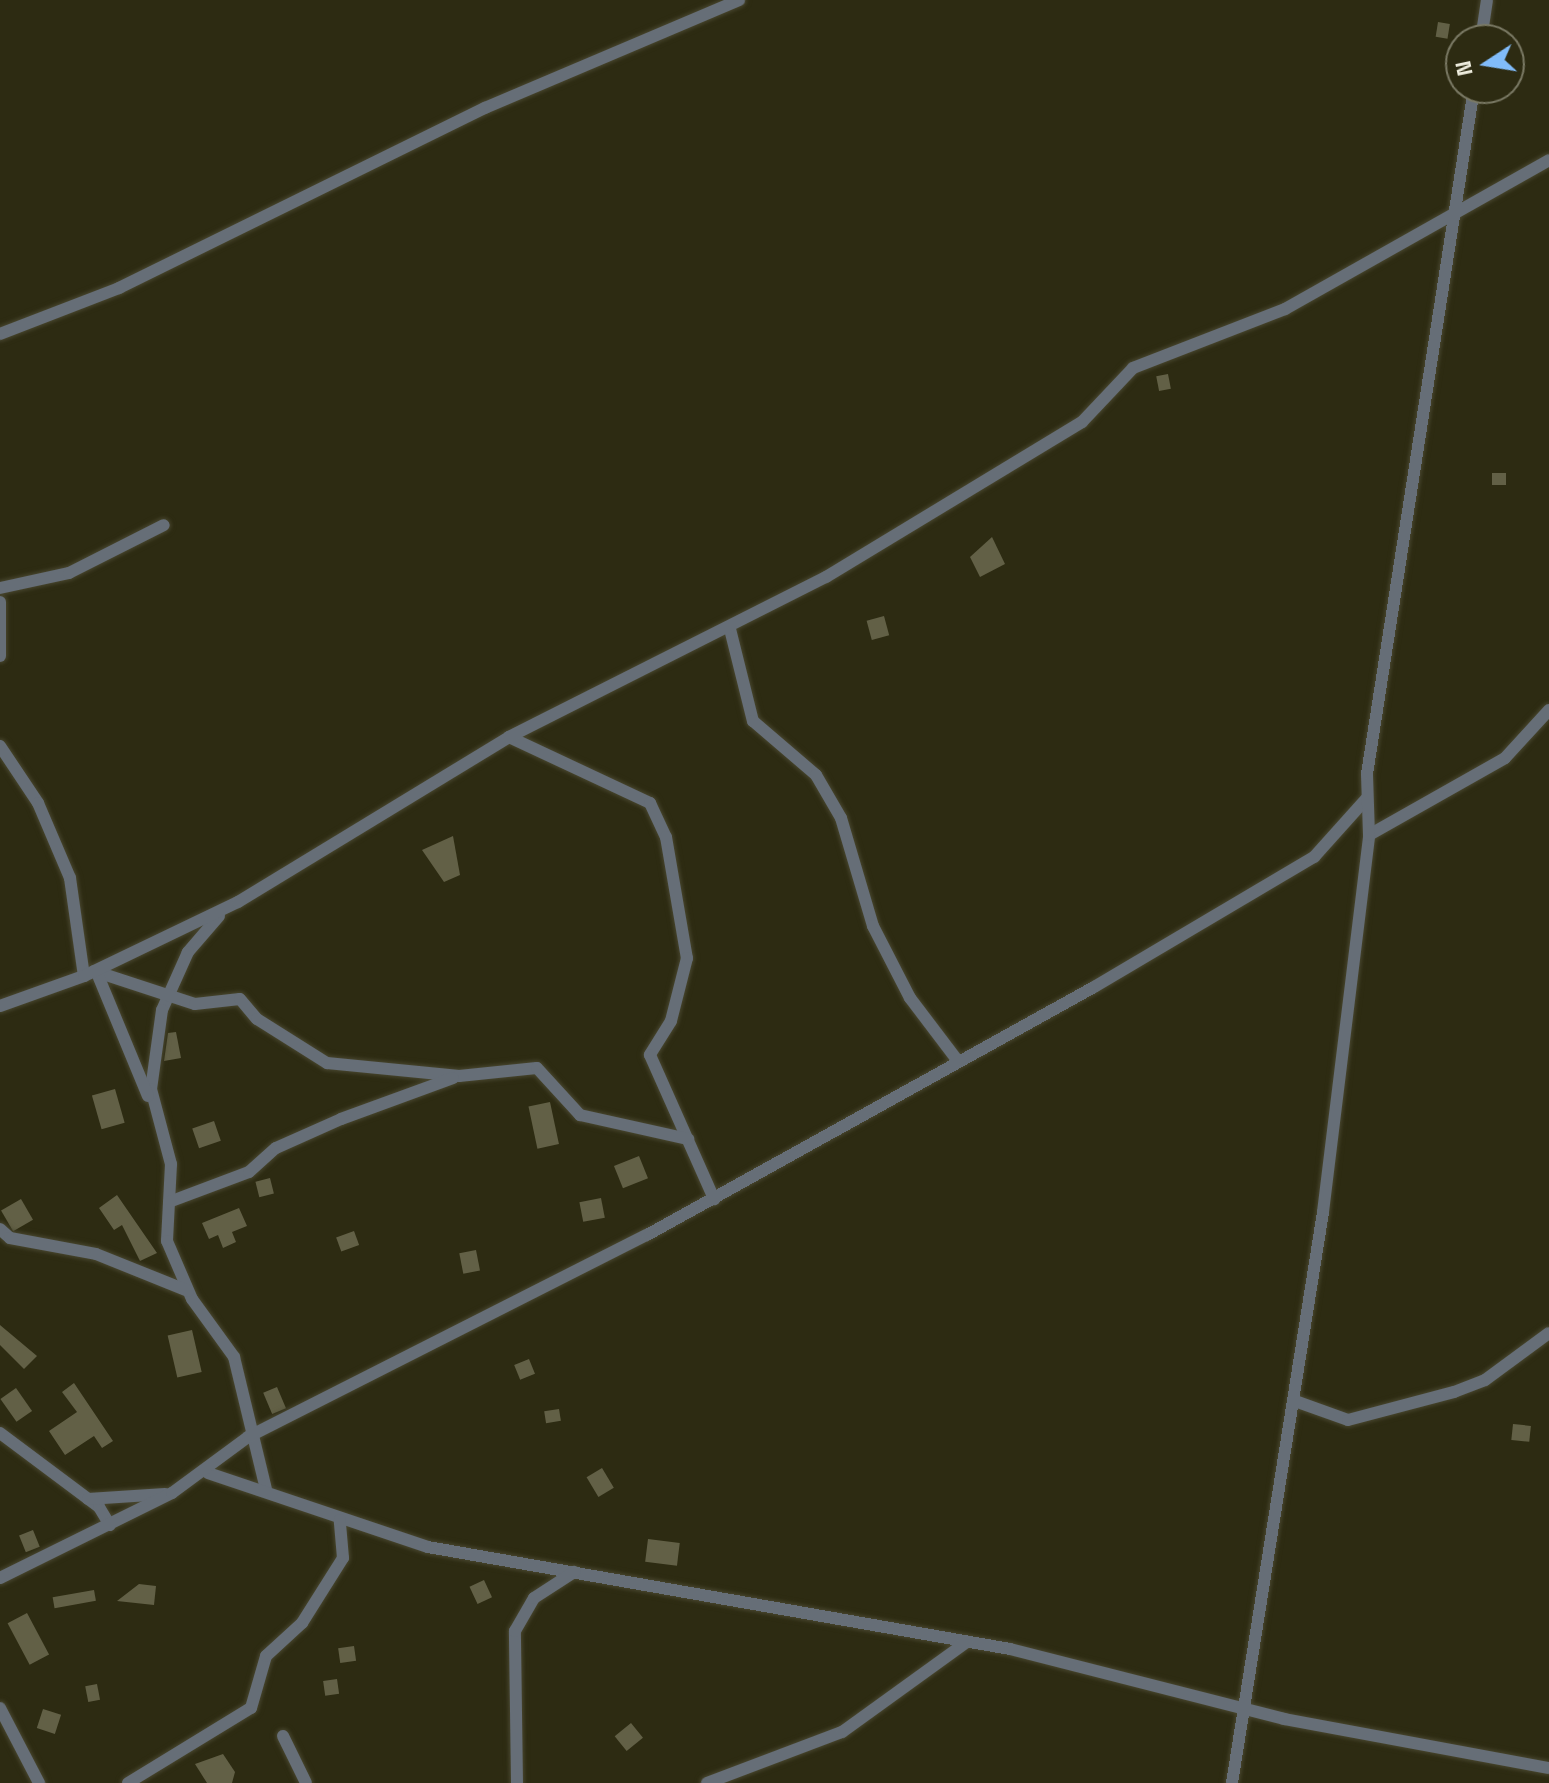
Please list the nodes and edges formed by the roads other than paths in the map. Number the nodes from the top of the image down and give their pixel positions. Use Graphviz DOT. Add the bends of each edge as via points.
graph roads {
  1 [pos="739,0"];
  2 [pos="1487,0"];
  3 [pos="1483,24"];
  4 [pos="1471,104"];
  5 [pos="1549,160"];
  6 [pos="1454,211"];
  7 [pos="0,334"];
  8 [pos="164,525"];
  9 [pos="0,588"];
  10 [pos="0,602"];
  11 [pos="2,628"];
  12 [pos="730,629"];
  13 [pos="0,656"];
  14 [pos="1549,710"];
  15 [pos="509,737"];
  16 [pos="0,746"];
  17 [pos="1366,799"];
  18 [pos="1369,835"];
  19 [pos="223,910"];
  20 [pos="92,973"];
  21 [pos="170,991"];
  22 [pos="0,1006"];
  23 [pos="957,1060"];
  24 [pos="459,1076"];
  25 [pos="153,1108"];
  26 [pos="688,1139"];
  27 [pos="714,1199"];
  28 [pos="169,1202"];
  29 [pos="0,1229"];
  30 [pos="188,1291"];
  31 [pos="1549,1333"];
  32 [pos="1295,1401"];
  33 [pos="0,1433"];
  34 [pos="248,1437"];
  35 [pos="208,1473"];
  36 [pos="266,1489"];
  37 [pos="172,1493"];
  38 [pos="88,1499"];
  39 [pos="340,1520"];
  40 [pos="110,1525"];
  41 [pos="574,1572"];
  42 [pos="0,1578"];
  43 [pos="967,1642"];
  44 [pos="1245,1705"];
  45 [pos="0,1708"];
  46 [pos="283,1736"];
  47 [pos="1549,1768"];
  48 [pos="39,1783"];
  49 [pos="128,1783"];
  50 [pos="306,1783"];
  51 [pos="517,1783"];
  52 [pos="707,1783"];
  53 [pos="1232,1783"];
  1 -- 7 [label="street" via="485,108 119,288"];
  2 -- 3 [label="street"];
  4 -- 6 [label="street"];
  5 -- 6 [label="street"];
  6 -- 12 [label="street" via="1285,309 1133,368 1060,437"];
  6 -- 17 [label="street"];
  8 -- 9 [label="street" via="69,573"];
  10 -- 11 [label="street"];
  11 -- 13 [label="street"];
  12 -- 15 [label="street"];
  12 -- 23 [label="street" via="753,721 816,775 841,818 873,926 910,998"];
  14 -- 18 [label="street" via="1505,758"];
  15 -- 19 [label="street"];
  15 -- 26 [label="street" via="650,803 666,837 687,958 671,1021 650,1055"];
  16 -- 20 [label="street" via="31,790 65,866"];
  17 -- 18 [label="street"];
  17 -- 23 [label="street" via="1314,857"];
  18 -- 32 [label="street"];
  19 -- 20 [label="street"];
  19 -- 21 [label="street" via="188,952"];
  20 -- 21 [label="street"];
  20 -- 22 [label="street"];
  20 -- 25 [label="street"];
  21 -- 24 [label="street" via="195,1004 240,999 257,1019 327,1063"];
  21 -- 25 [label="street" via="151,1062"];
  23 -- 27 [label="street"];
  24 -- 26 [label="street" via="537,1068 580,1115"];
  24 -- 28 [label="street" via="341,1119 276,1148 249,1172"];
  25 -- 28 [label="street" via="169,1153"];
  26 -- 27 [label="street"];
  27 -- 34 [label="street"];
  28 -- 30 [label="street" via="167,1241"];
  29 -- 30 [label="street" via="10,1238 96,1254"];
  30 -- 34 [label="street" via="234,1357"];
  31 -- 32 [label="street" via="1485,1380 1454,1392 1348,1420"];
  32 -- 44 [label="street"];
  33 -- 38 [label="street"];
  34 -- 35 [label="street"];
  34 -- 36 [label="street"];
  35 -- 36 [label="street"];
  35 -- 37 [label="street"];
  36 -- 39 [label="street"];
  37 -- 38 [label="street"];
  37 -- 40 [label="street"];
  38 -- 40 [label="street"];
  39 -- 41 [label="street" via="428,1547"];
  39 -- 49 [label="street" via="343,1558 302,1623 266,1656 251,1708"];
  40 -- 42 [label="street"];
  41 -- 43 [label="street"];
  41 -- 51 [label="street" via="534,1598 515,1631"];
  43 -- 44 [label="street" via="1164,1692"];
  43 -- 52 [label="street" via="842,1732"];
  44 -- 47 [label="street" via="1284,1719"];
  44 -- 53 [label="street"];
  45 -- 48 [label="street"];
  46 -- 50 [label="street"];
}
